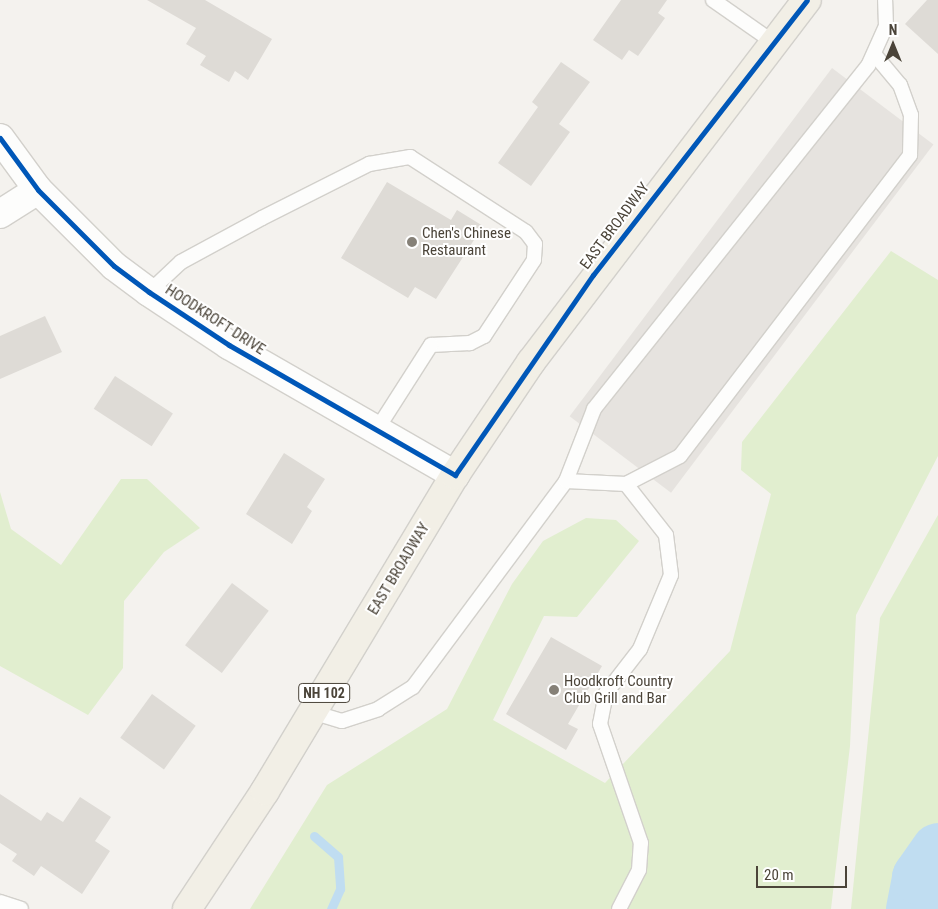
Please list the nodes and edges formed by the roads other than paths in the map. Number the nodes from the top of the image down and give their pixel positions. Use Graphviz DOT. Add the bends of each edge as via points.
graph roads {
  1 [pos="714,0"];
  2 [pos="807,0"];
  3 [pos="885,0"];
  4 [pos="773,42"];
  5 [pos="874,54"];
  6 [pos="0,138"];
  7 [pos="38,190"];
  8 [pos="0,214"];
  9 [pos="149,292"];
  10 [pos="376,431"];
  11 [pos="455,475"];
  12 [pos="566,481"];
  13 [pos="626,484"];
  14 [pos="312,712"];
  15 [pos="0,902"];
  16 [pos="21,909"];
  17 [pos="188,909"];
  18 [pos="620,909"];
  1 -- 4 [label="lane"];
  2 -- 4 [label="main road, EAST BROADWAY / NH 102"];
  3 -- 5 [label="lane" via="886,26"];
  4 -- 11 [label="main road, EAST BROADWAY / NH 102" via="593,276"];
  5 -- 12 [label="lane" via="594,409"];
  5 -- 13 [label="lane" via="900,85 911,115 910,155 680,456"];
  6 -- 7 [label="street, HOODKROFT DRIVE"];
  7 -- 8 [label="street"];
  7 -- 9 [label="street, HOODKROFT DRIVE" via="114,266"];
  9 -- 10 [label="street, HOODKROFT DRIVE" via="229,345"];
  9 -- 10 [label="lane" via="181,262 271,213 369,164 410,157 526,232 535,244 534,260 484,336 470,343 431,345"];
  10 -- 11 [label="street, HOODKROFT DRIVE"];
  11 -- 14 [label="main road, EAST BROADWAY / NH 102"];
  12 -- 13 [label="lane"];
  12 -- 14 [label="lane" via="413,687 378,709 342,721"];
  13 -- 18 [label="lane" via="666,535 671,575 640,649 606,693 600,724 641,843 639,870"];
  14 -- 17 [label="main road, EAST BROADWAY / NH 102"];
  15 -- 16 [label="lane"];
}
